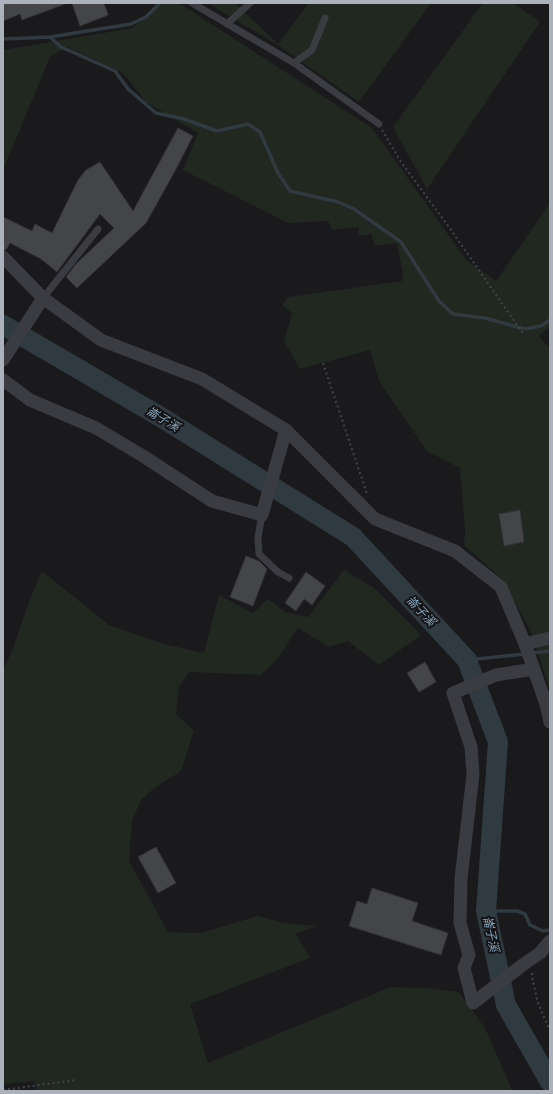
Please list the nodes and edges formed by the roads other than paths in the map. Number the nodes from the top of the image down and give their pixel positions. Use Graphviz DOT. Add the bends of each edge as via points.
graph roads {
  1 [pos="192,3"];
  2 [pos="250,3"];
  3 [pos="325,18"];
  4 [pos="227,24"];
  5 [pos="294,63"];
  6 [pos="379,124"];
  7 [pos="98,229"];
  8 [pos="3,257"];
  9 [pos="43,298"];
  10 [pos="5,356"];
  11 [pos="3,380"];
  12 [pos="286,430"];
  13 [pos="262,515"];
  14 [pos="290,578"];
  15 [pos="550,638"];
  16 [pos="525,644"];
  17 [pos="534,669"];
  18 [pos="550,722"];
  19 [pos="550,941"];
  1 -- 4 [label="lane"];
  2 -- 4 [label="lane"];
  3 -- 5 [label="lane" via="312,50"];
  4 -- 5 [label="lane"];
  5 -- 6 [label="lane"];
  7 -- 9 [label="lane"];
  8 -- 9 [label="street"];
  9 -- 10 [label="street"];
  9 -- 12 [label="street" via="101,340 202,379"];
  11 -- 13 [label="street" via="30,400 96,428 212,501"];
  12 -- 13 [label="street"];
  12 -- 16 [label="street" via="375,520 455,551 501,587"];
  13 -- 14 [label="lane" via="258,537 259,554 278,572"];
  15 -- 16 [label="street"];
  16 -- 17 [label="street"];
  17 -- 18 [label="street"];
  17 -- 19 [label="street" via="496,675 453,693 471,747 473,774 461,880 460,923 469,955 464,968 473,1003 540,953"];
}
